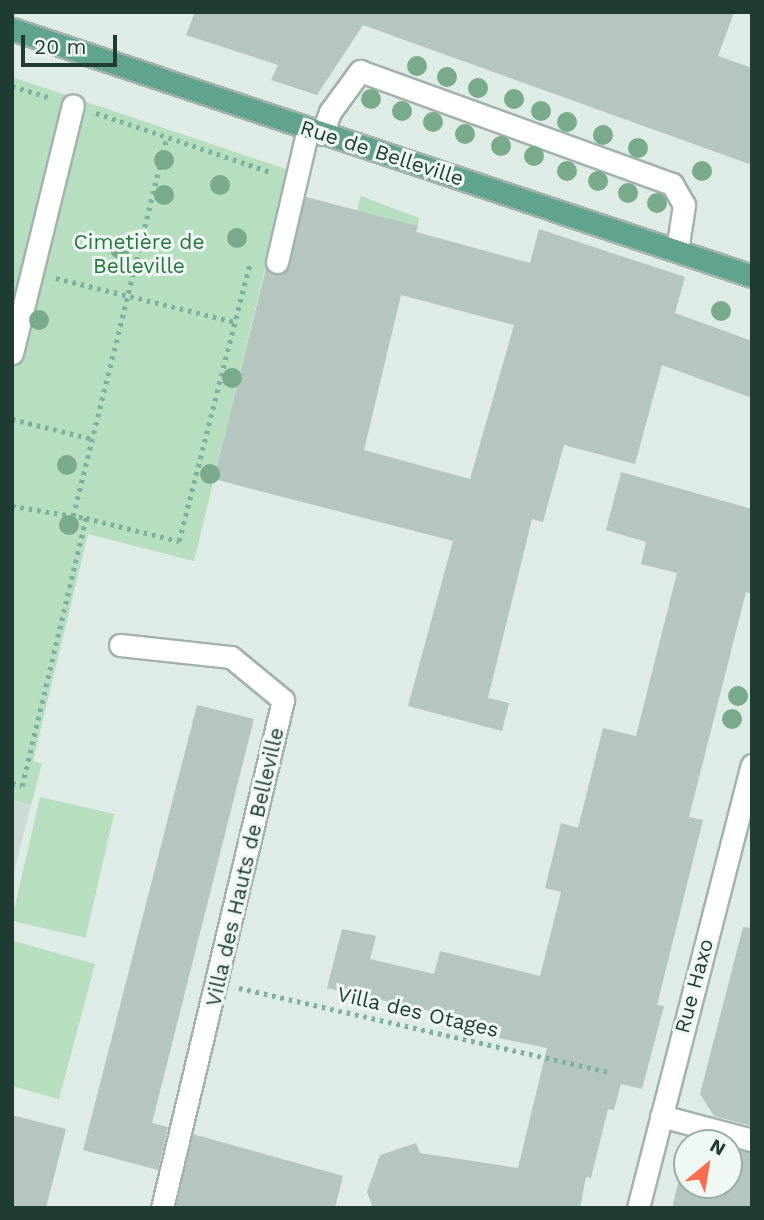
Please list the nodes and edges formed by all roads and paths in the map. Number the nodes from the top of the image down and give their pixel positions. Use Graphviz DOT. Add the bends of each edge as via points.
graph roads {
  1 [pos="12,29"];
  2 [pos="12,86"];
  3 [pos="73,105"];
  4 [pos="315,131"];
  5 [pos="167,137"];
  6 [pos="270,185"];
  7 [pos="677,250"];
  8 [pos="251,260"];
  9 [pos="277,262"];
  10 [pos="33,272"];
  11 [pos="752,276"];
  12 [pos="127,296"];
  13 [pos="235,322"];
  14 [pos="12,353"];
  15 [pos="12,419"];
  16 [pos="93,439"];
  17 [pos="12,506"];
  18 [pos="74,516"];
  19 [pos="86,518"];
  20 [pos="120,645"];
  21 [pos="752,765"];
  22 [pos="12,783"];
  23 [pos="218,983"];
  24 [pos="610,1072"];
  25 [pos="661,1116"];
  26 [pos="752,1140"];
  27 [pos="162,1208"];
  28 [pos="638,1208"];
  1 -- 4 [label="main road, Rue de Belleville"];
  2 -- 3 [label="path"];
  3 -- 5 [label="path"];
  3 -- 10 [label="street"];
  4 -- 7 [label="main road, Rue de Belleville"];
  4 -- 7 [label="street" via="360,71 673,184 684,205"];
  4 -- 9 [label="street"];
  5 -- 6 [label="path" via="273,173"];
  5 -- 12 [label="path"];
  7 -- 11 [label="main road, Rue de Belleville"];
  8 -- 13 [label="path"];
  10 -- 12 [label="path"];
  10 -- 14 [label="street"];
  12 -- 13 [label="path"];
  12 -- 16 [label="path"];
  13 -- 19 [label="path" via="179,541"];
  15 -- 16 [label="path"];
  16 -- 18 [label="path"];
  17 -- 18 [label="path"];
  18 -- 19 [label="path"];
  19 -- 22 [label="path" via="22,786"];
  20 -- 23 [label="street, Villa des Hauts de Belleville" via="231,657 284,700"];
  21 -- 25 [label="street, Rue Haxo"];
  23 -- 24 [label="path, Villa des Otages"];
  23 -- 27 [label="street, Villa des Hauts de Belleville"];
  25 -- 26 [label="street"];
  25 -- 28 [label="street, Rue Haxo"];
}
